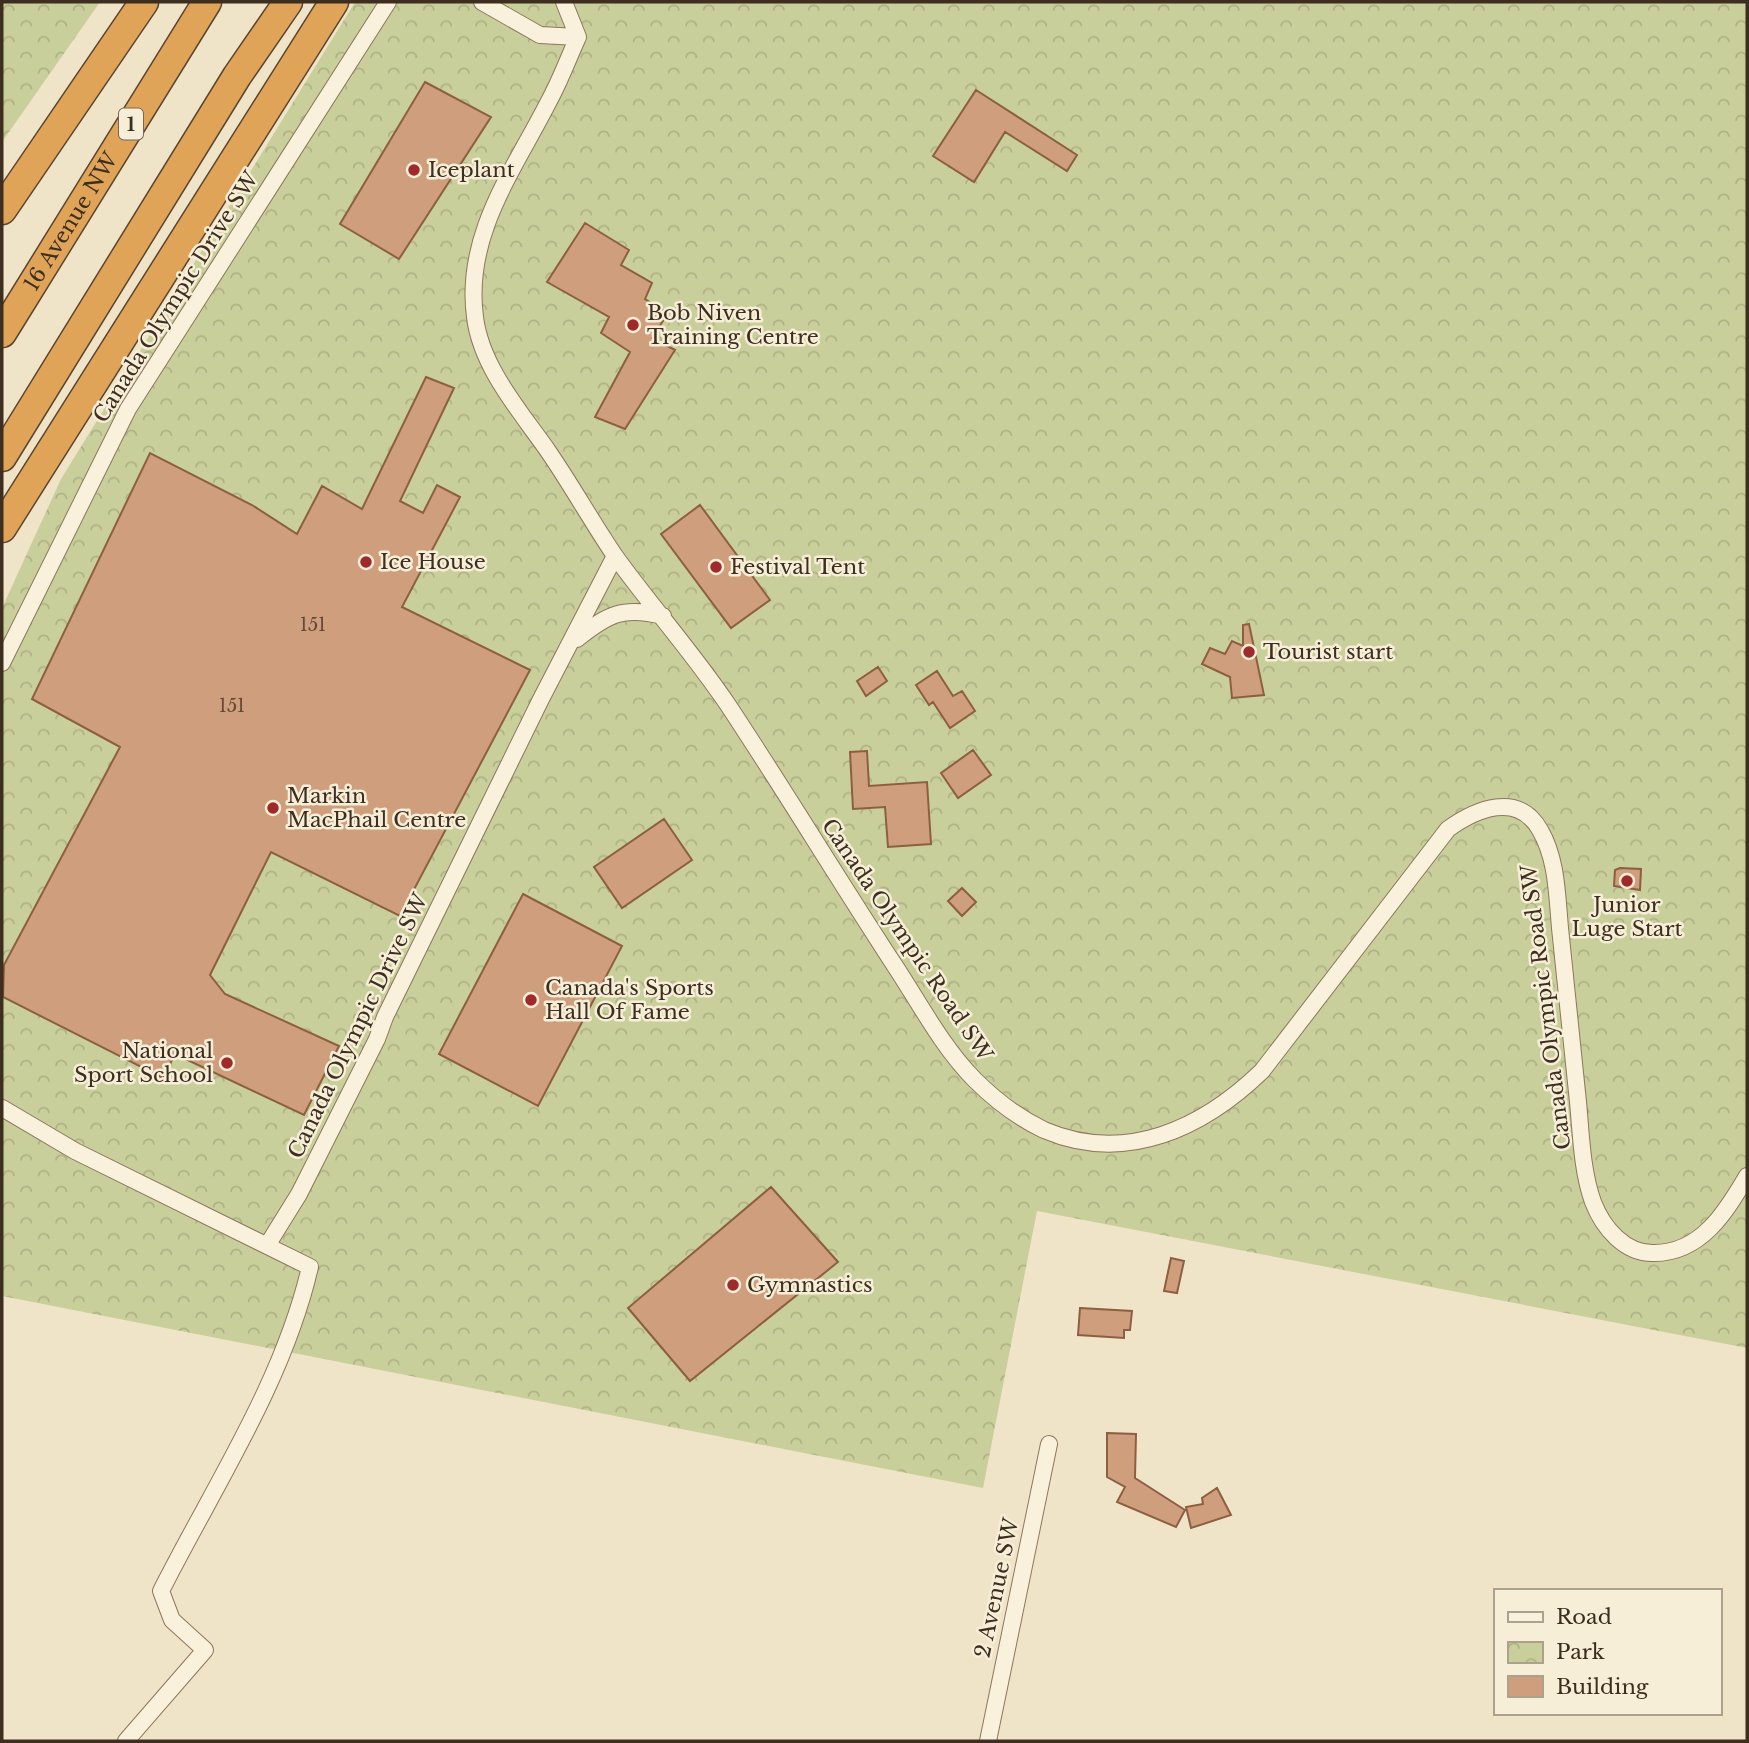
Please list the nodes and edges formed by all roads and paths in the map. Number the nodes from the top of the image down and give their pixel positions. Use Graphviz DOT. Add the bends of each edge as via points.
graph roads {
  1 [pos="144,2"];
  2 [pos="207,2"];
  3 [pos="274,2"];
  4 [pos="288,2"];
  5 [pos="334,2"];
  6 [pos="387,2"];
  7 [pos="482,2"];
  8 [pos="564,2"];
  9 [pos="578,37"];
  10 [pos="237,76"];
  11 [pos="2,210"];
  12 [pos="2,333"];
  13 [pos="2,457"];
  14 [pos="2,528"];
  15 [pos="615,556"];
  16 [pos="663,616"];
  17 [pos="572,644"];
  18 [pos="2,663"];
  19 [pos="2,1108"];
  20 [pos="1747,1176"];
  21 [pos="268,1244"];
  22 [pos="1049,1444"];
  23 [pos="126,1741"];
  24 [pos="988,1741"];
  1 -- 11 [label="highway"];
  2 -- 12 [label="highway, 16 Avenue NW / 1"];
  3 -- 10 [label="highway"];
  4 -- 10 [label="highway"];
  5 -- 14 [label="highway"];
  6 -- 18 [label="street, Canada Olympic Drive SW" via="128,409"];
  7 -- 9 [label="street" via="540,35"];
  8 -- 9 [label="street"];
  9 -- 15 [label="street, Canada Olympic Road SW" via="481,233 473,281 475,316 481,346 502,383"];
  10 -- 13 [label="highway"];
  15 -- 16 [label="street, Canada Olympic Road SW"];
  15 -- 17 [label="street, Canada Olympic Drive SW"];
  16 -- 17 [label="street" via="641,610 607,615"];
  16 -- 20 [label="street, Canada Olympic Road SW" via="725,701 952,1050 991,1094 1046,1130 1081,1141 1135,1142 1186,1126 1232,1100 1262,1071 1448,829 1476,811 1504,807 1533,821 1554,866 1582,1142 1592,1199 1600,1216 1622,1243 1637,1251 1679,1249 1717,1222"];
  17 -- 21 [label="street, Canada Olympic Drive SW" via="310,1171"];
  19 -- 21 [label="street" via="75,1151"];
  21 -- 23 [label="street" via="310,1267 301,1304 253,1416 161,1591 172,1620 205,1650"];
  22 -- 24 [label="street, 2 Avenue SW"];
}
